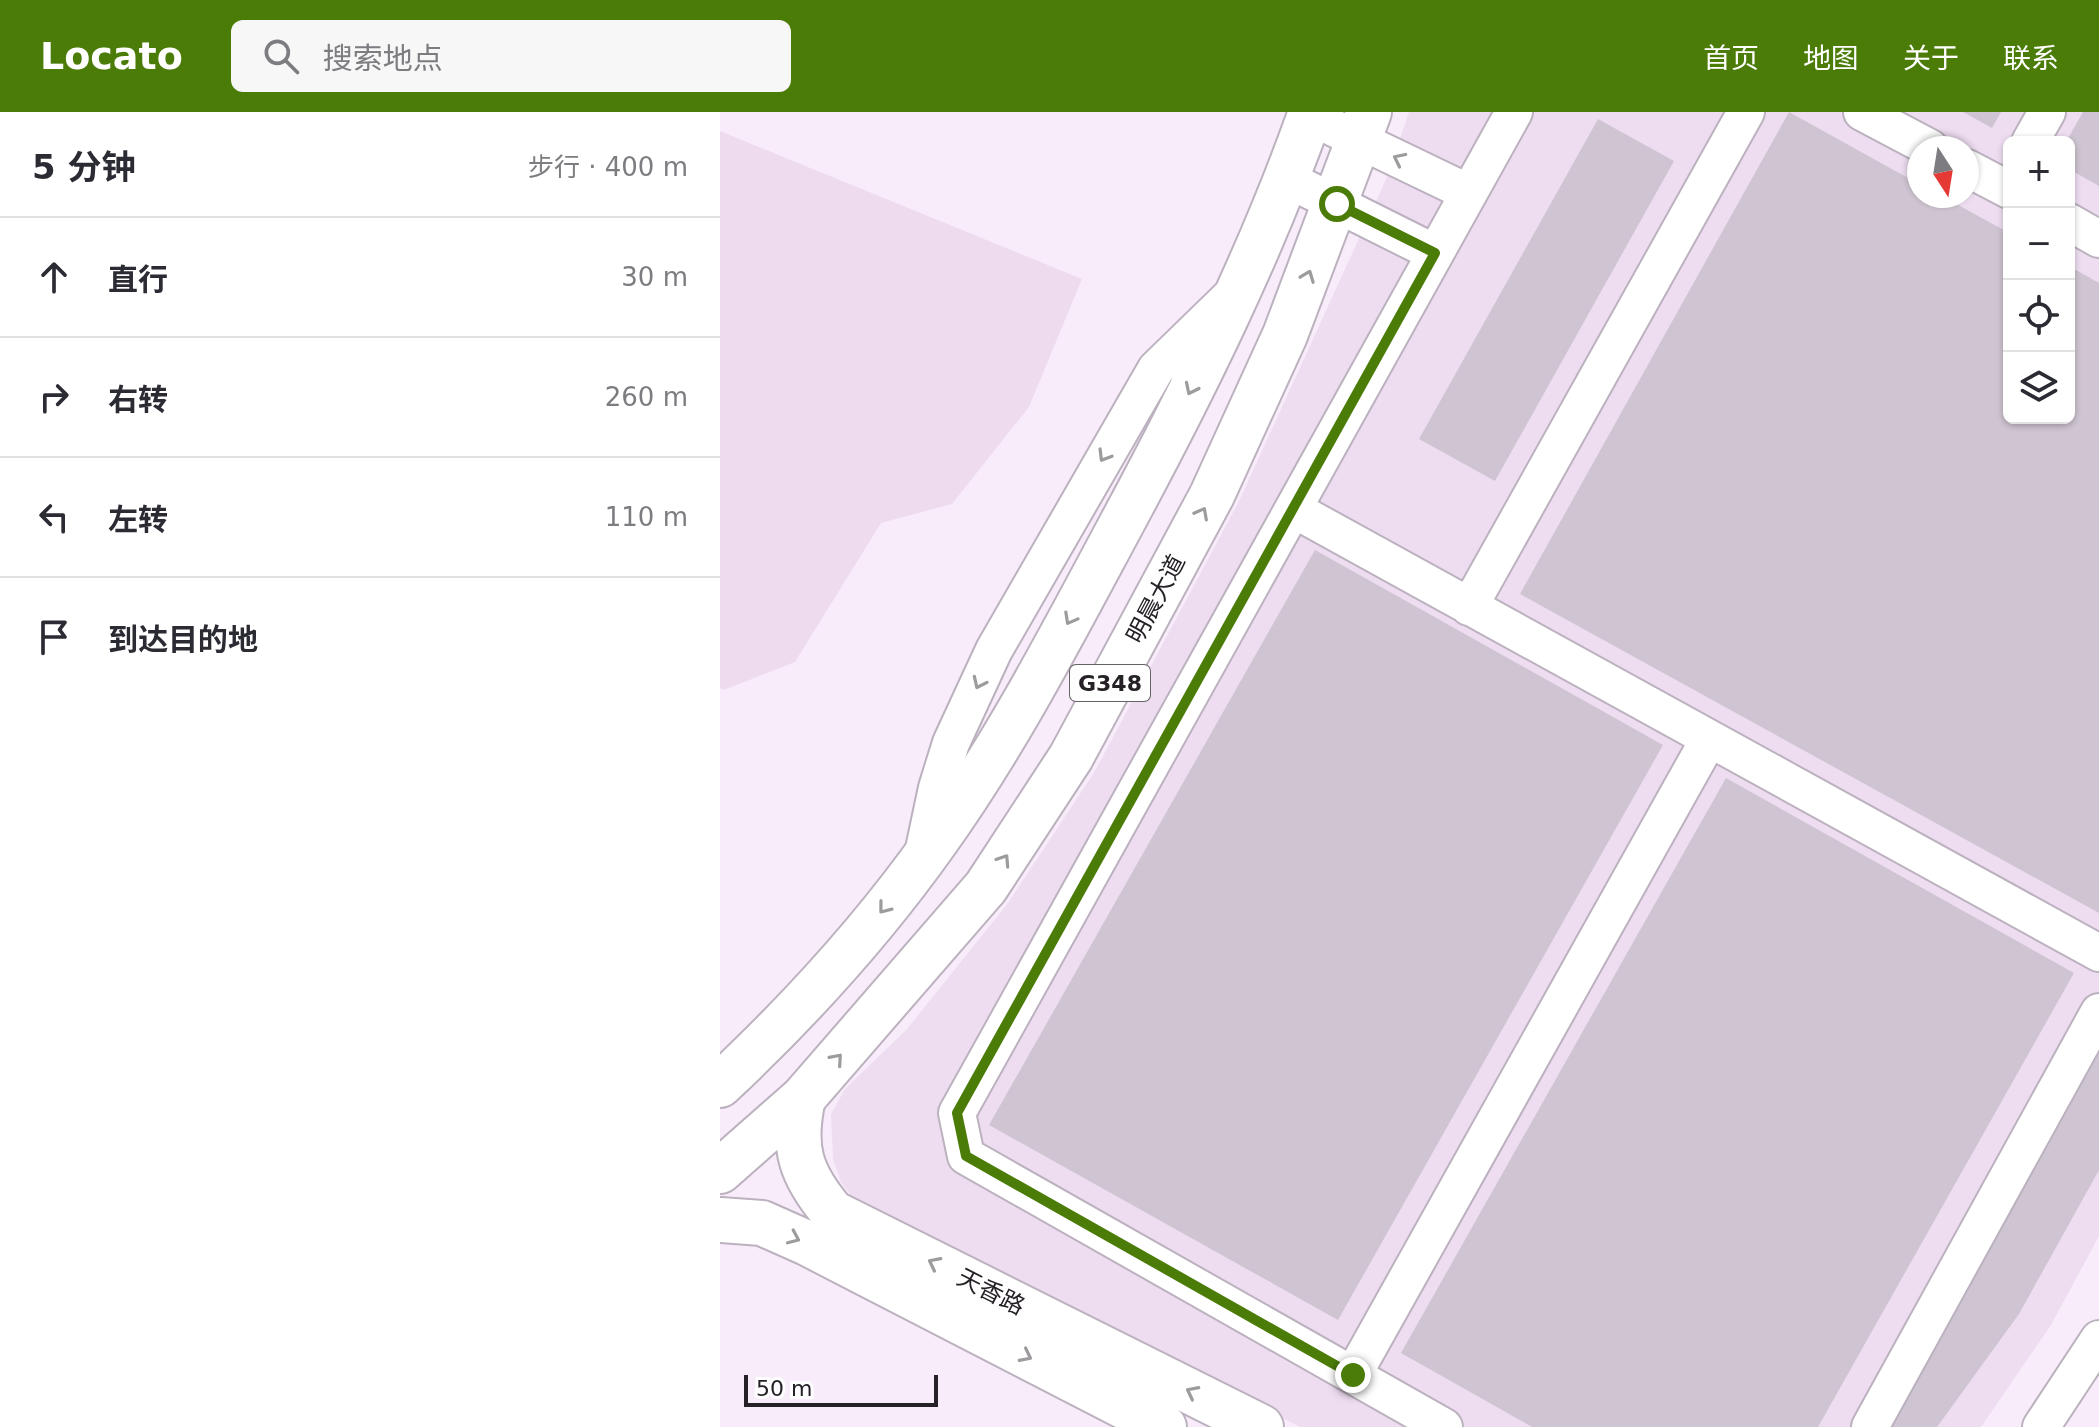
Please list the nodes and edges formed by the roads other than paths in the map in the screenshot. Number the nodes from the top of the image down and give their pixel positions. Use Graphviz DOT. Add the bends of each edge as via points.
graph roads {
  1 [pos="1514,112"];
  2 [pos="1746,112"];
  3 [pos="1862,112"];
  4 [pos="2047,112"];
  5 [pos="1310,114"];
  6 [pos="1364,126"];
  7 [pos="1907,136"];
  8 [pos="2033,136"];
  9 [pos="1979,173"];
  10 [pos="1285,178"];
  11 [pos="2003,184"];
  12 [pos="1469,193"];
  13 [pos="1337,204"];
  14 [pos="2075,225"];
  15 [pos="2099,239"];
  16 [pos="1435,253"];
  17 [pos="1293,509"];
  18 [pos="1469,607"];
  19 [pos="1709,739"];
  20 [pos="2099,953"];
  21 [pos="2099,1012"];
  22 [pos="720,1085"];
  23 [pos="803,1098"];
  24 [pos="720,1171"];
  25 [pos="720,1220"];
  26 [pos="2099,1339"];
  27 [pos="1353,1375"];
  28 [pos="1164,1427"];
  29 [pos="1261,1427"];
  30 [pos="1444,1427"];
  31 [pos="1870,1427"];
  32 [pos="2041,1427"];
  1 -- 12 [label="street"];
  2 -- 18 [label="street"];
  3 -- 7 [label="street"];
  4 -- 8 [label="street"];
  5 -- 6 [label="street"];
  5 -- 10 [label="main road, G348"];
  12 -- 6 [label="street, one-way"];
  6 -- 13 [label="main road, 明晨大道 / G348"];
  9 -- 11 [label="street"];
  10 -- 13 [label="street"];
  10 -- 22 [label="main road, G348, one-way" via="1158,455 1011,724 922,860 845,958"];
  12 -- 16 [label="street"];
  13 -- 16 [label="street"];
  23 -- 13 [label="main road, 明晨大道 / G348, one-way" via="986,887 1071,757 1212,495"];
  14 -- 15 [label="street"];
  16 -- 17 [label="street"];
  17 -- 18 [label="street"];
  17 -- 27 [label="street" via="957,1113 966,1156"];
  18 -- 19 [label="street"];
  19 -- 20 [label="street"];
  19 -- 27 [label="street"];
  21 -- 31 [label="street"];
  23 -- 24 [label="main road, 明晨大道 / G348"];
  29 -- 23 [label="main road, 天香路, one-way" via="833,1213 812,1189 800,1158 796,1129"];
  25 -- 28 [label="main road, 天香路, one-way" via="762,1223 807,1243"];
  26 -- 32 [label="street"];
  27 -- 30 [label="street"];
}
